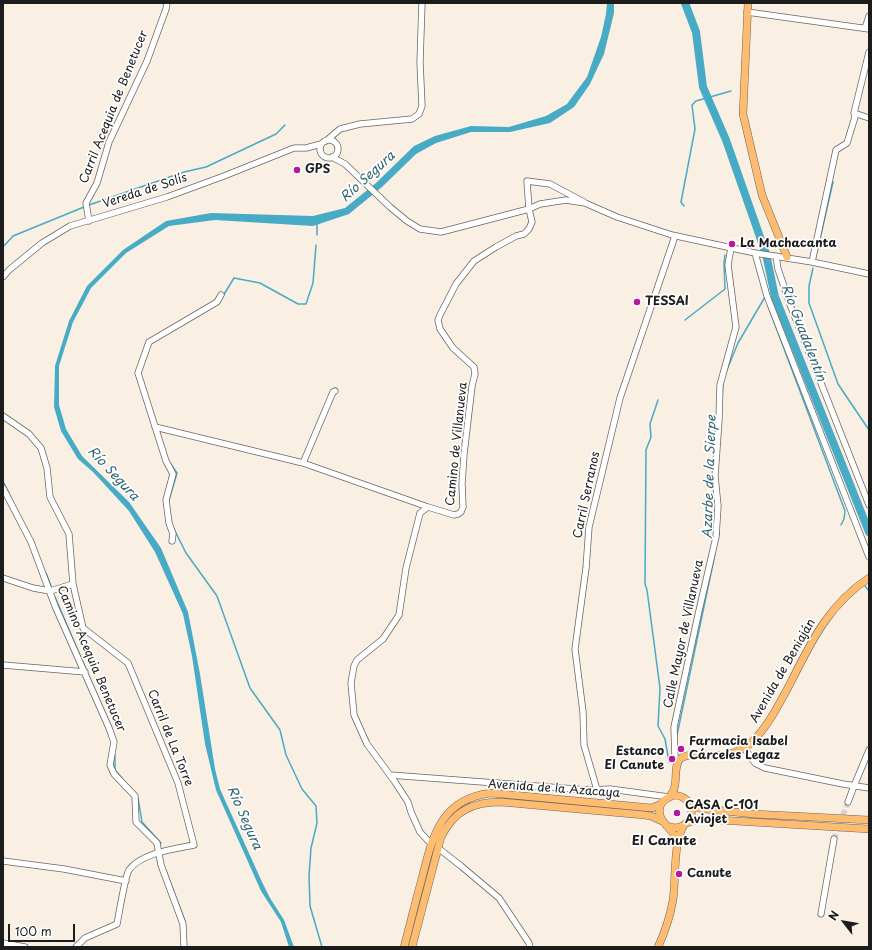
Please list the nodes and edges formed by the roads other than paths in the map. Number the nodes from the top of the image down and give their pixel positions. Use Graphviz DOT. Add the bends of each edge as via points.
graph roads {
  1 [pos="167,3"];
  2 [pos="422,3"];
  3 [pos="748,3"];
  4 [pos="747,12"];
  5 [pos="869,16"];
  6 [pos="867,29"];
  7 [pos="869,52"];
  8 [pos="854,113"];
  9 [pos="869,118"];
  10 [pos="340,129"];
  11 [pos="324,143"];
  12 [pos="334,143"];
  13 [pos="306,148"];
  14 [pos="337,151"];
  15 [pos="320,153"];
  16 [pos="332,157"];
  17 [pos="345,164"];
  18 [pos="584,202"];
  19 [pos="528,209"];
  20 [pos="89,221"];
  21 [pos="675,236"];
  22 [pos="732,248"];
  23 [pos="755,253"];
  24 [pos="776,256"];
  25 [pos="787,257"];
  26 [pos="812,262"];
  27 [pos="869,274"];
  28 [pos="3,277"];
  29 [pos="221,295"];
  30 [pos="335,391"];
  31 [pos="3,416"];
  32 [pos="155,427"];
  33 [pos="303,463"];
  34 [pos="3,488"];
  35 [pos="869,505"];
  36 [pos="428,506"];
  37 [pos="172,541"];
  38 [pos="869,557"];
  39 [pos="3,578"];
  40 [pos="869,578"];
  41 [pos="73,584"];
  42 [pos="50,591"];
  43 [pos="3,665"];
  44 [pos="85,672"];
  45 [pos="744,748"];
  46 [pos="869,750"];
  47 [pos="678,763"];
  48 [pos="390,775"];
  49 [pos="676,778"];
  50 [pos="854,786"];
  51 [pos="869,788"];
  52 [pos="597,790"];
  53 [pos="670,797"];
  54 [pos="684,798"];
  55 [pos="848,802"];
  56 [pos="661,804"];
  57 [pos="690,804"];
  58 [pos="869,820"];
  59 [pos="665,823"];
  60 [pos="686,824"];
  61 [pos="869,829"];
  62 [pos="834,839"];
  63 [pos="677,841"];
  64 [pos="430,844"];
  65 [pos="438,848"];
  66 [pos="159,853"];
  67 [pos="3,861"];
  68 [pos="126,880"];
  69 [pos="821,914"];
  70 [pos="3,943"];
  71 [pos="25,947"];
  72 [pos="76,947"];
  73 [pos="184,947"];
  74 [pos="404,947"];
  75 [pos="412,947"];
  76 [pos="530,947"];
  77 [pos="658,947"];
  1 -- 20 [label="street, Carril Acequia de Benetucer" via="147,61 109,142 97,183 86,203"];
  2 -- 10 [label="street" via="422,106 419,114 412,119 360,124"];
  3 -- 4 [label="main road"];
  4 -- 6 [label="street"];
  4 -- 25 [label="main road" via="743,114 762,195"];
  5 -- 6 [label="street"];
  7 -- 8 [label="street"];
  8 -- 9 [label="street"];
  8 -- 26 [label="street" via="847,143 836,150"];
  10 -- 11 [label="street"];
  10 -- 12 [label="street"];
  11 -- 12 [label="street"];
  11 -- 13 [label="street, Vereda de Solís"];
  11 -- 15 [label="street"];
  12 -- 14 [label="street"];
  13 -- 15 [label="street, Vereda de Solís"];
  13 -- 20 [label="street, Vereda de Solís" via="294,148 167,197"];
  14 -- 16 [label="street"];
  14 -- 17 [label="street"];
  15 -- 16 [label="street" via="326,158"];
  16 -- 17 [label="street"];
  17 -- 19 [label="street" via="390,207 420,229 442,232"];
  18 -- 19 [label="street" via="566,200 540,204"];
  18 -- 19 [label="street" via="550,184 527,181"];
  18 -- 21 [label="street" via="617,217"];
  19 -- 36 [label="street, Camino de Villanueva" via="532,222 529,229 474,261 456,284 438,320 440,329 453,348 472,364 475,374 464,454 463,507 461,512 454,515"];
  20 -- 28 [label="street, Vereda de Solís" via="70,226 42,243"];
  21 -- 22 [label="street"];
  21 -- 52 [label="street, Carril Serranos" via="620,398 589,527 575,649 583,712 584,745"];
  22 -- 23 [label="street"];
  22 -- 47 [label="street, Calle Mayor de Villanueva" via="728,265 736,327 720,385 715,476 718,506 716,537 674,727 675,758"];
  23 -- 24 [label="street"];
  23 -- 38 [label="street" via="767,296"];
  24 -- 25 [label="street"];
  24 -- 35 [label="street" via="791,307"];
  25 -- 26 [label="street"];
  26 -- 27 [label="street"];
  29 -- 32 [label="street" via="217,302 149,342 138,373"];
  30 -- 33 [label="street"];
  31 -- 41 [label="street" via="29,434 41,448 47,468 50,497 69,534"];
  32 -- 33 [label="street"];
  32 -- 37 [label="street" via="172,474 166,500 173,534"];
  33 -- 36 [label="street"];
  34 -- 42 [label="street, Camino Acequia Benetucer" via="31,542"];
  36 -- 48 [label="street, Camino de Villanueva" via="420,513 406,568 399,615 382,639 357,660 351,682 354,715 367,744"];
  39 -- 42 [label="street"];
  40 -- 45 [label="main road, Avenida de Beniaján" via="847,594 828,618 812,642 774,713 758,735"];
  41 -- 42 [label="street"];
  41 -- 66 [label="street, Carril de La Torre" via="82,628 128,663 178,783 194,846"];
  42 -- 44 [label="street, Camino Acequia Benetucer"];
  43 -- 44 [label="street"];
  44 -- 66 [label="street, Camino Acequia Benetucer" via="114,742 110,765 114,774 135,796 136,822 157,842"];
  45 -- 47 [label="main road, Avenida de Beniaján" via="725,755 687,755"];
  45 -- 50 [label="street" via="757,765"];
  46 -- 50 [label="street"];
  47 -- 49 [label="main road"];
  48 -- 52 [label="street"];
  48 -- 64 [label="street, Camino de Villanueva" via="408,802 420,832"];
  49 -- 53 [label="main road" via="674,791"];
  49 -- 54 [label="main road"];
  50 -- 51 [label="street"];
  50 -- 55 [label="street"];
  52 -- 53 [label="street" via="610,789"];
  53 -- 54 [label="main road"];
  53 -- 56 [label="main road"];
  54 -- 57 [label="main road"];
  56 -- 59 [label="main road" via="659,813"];
  56 -- 64 [label="main road, Avenida de la Azacaya" via="652,808 481,794 452,809 439,825"];
  57 -- 58 [label="main road" via="698,808 754,814"];
  57 -- 60 [label="main road" via="692,814"];
  59 -- 60 [label="main road" via="674,828"];
  59 -- 63 [label="main road" via="675,834"];
  59 -- 65 [label="main road, Avenida de la Azacaya" via="644,815 490,802 472,806 457,815 445,829"];
  60 -- 61 [label="main road" via="702,819"];
  60 -- 63 [label="main road"];
  62 -- 69 [label="street"];
  63 -- 77 [label="main road" via="673,901"];
  64 -- 74 [label="main road, Avenida de la Azacaya"];
  65 -- 75 [label="main road, Avenida de la Azacaya"];
  65 -- 76 [label="street" via="499,898"];
  66 -- 68 [label="street, Carril de La Torre" via="138,861 128,871"];
  66 -- 73 [label="street, Camino Acequia Benetucer" via="183,924"];
  67 -- 68 [label="street"];
  68 -- 72 [label="street, Carril de La Torre" via="117,924 85,938"];
  70 -- 71 [label="street"];
}
